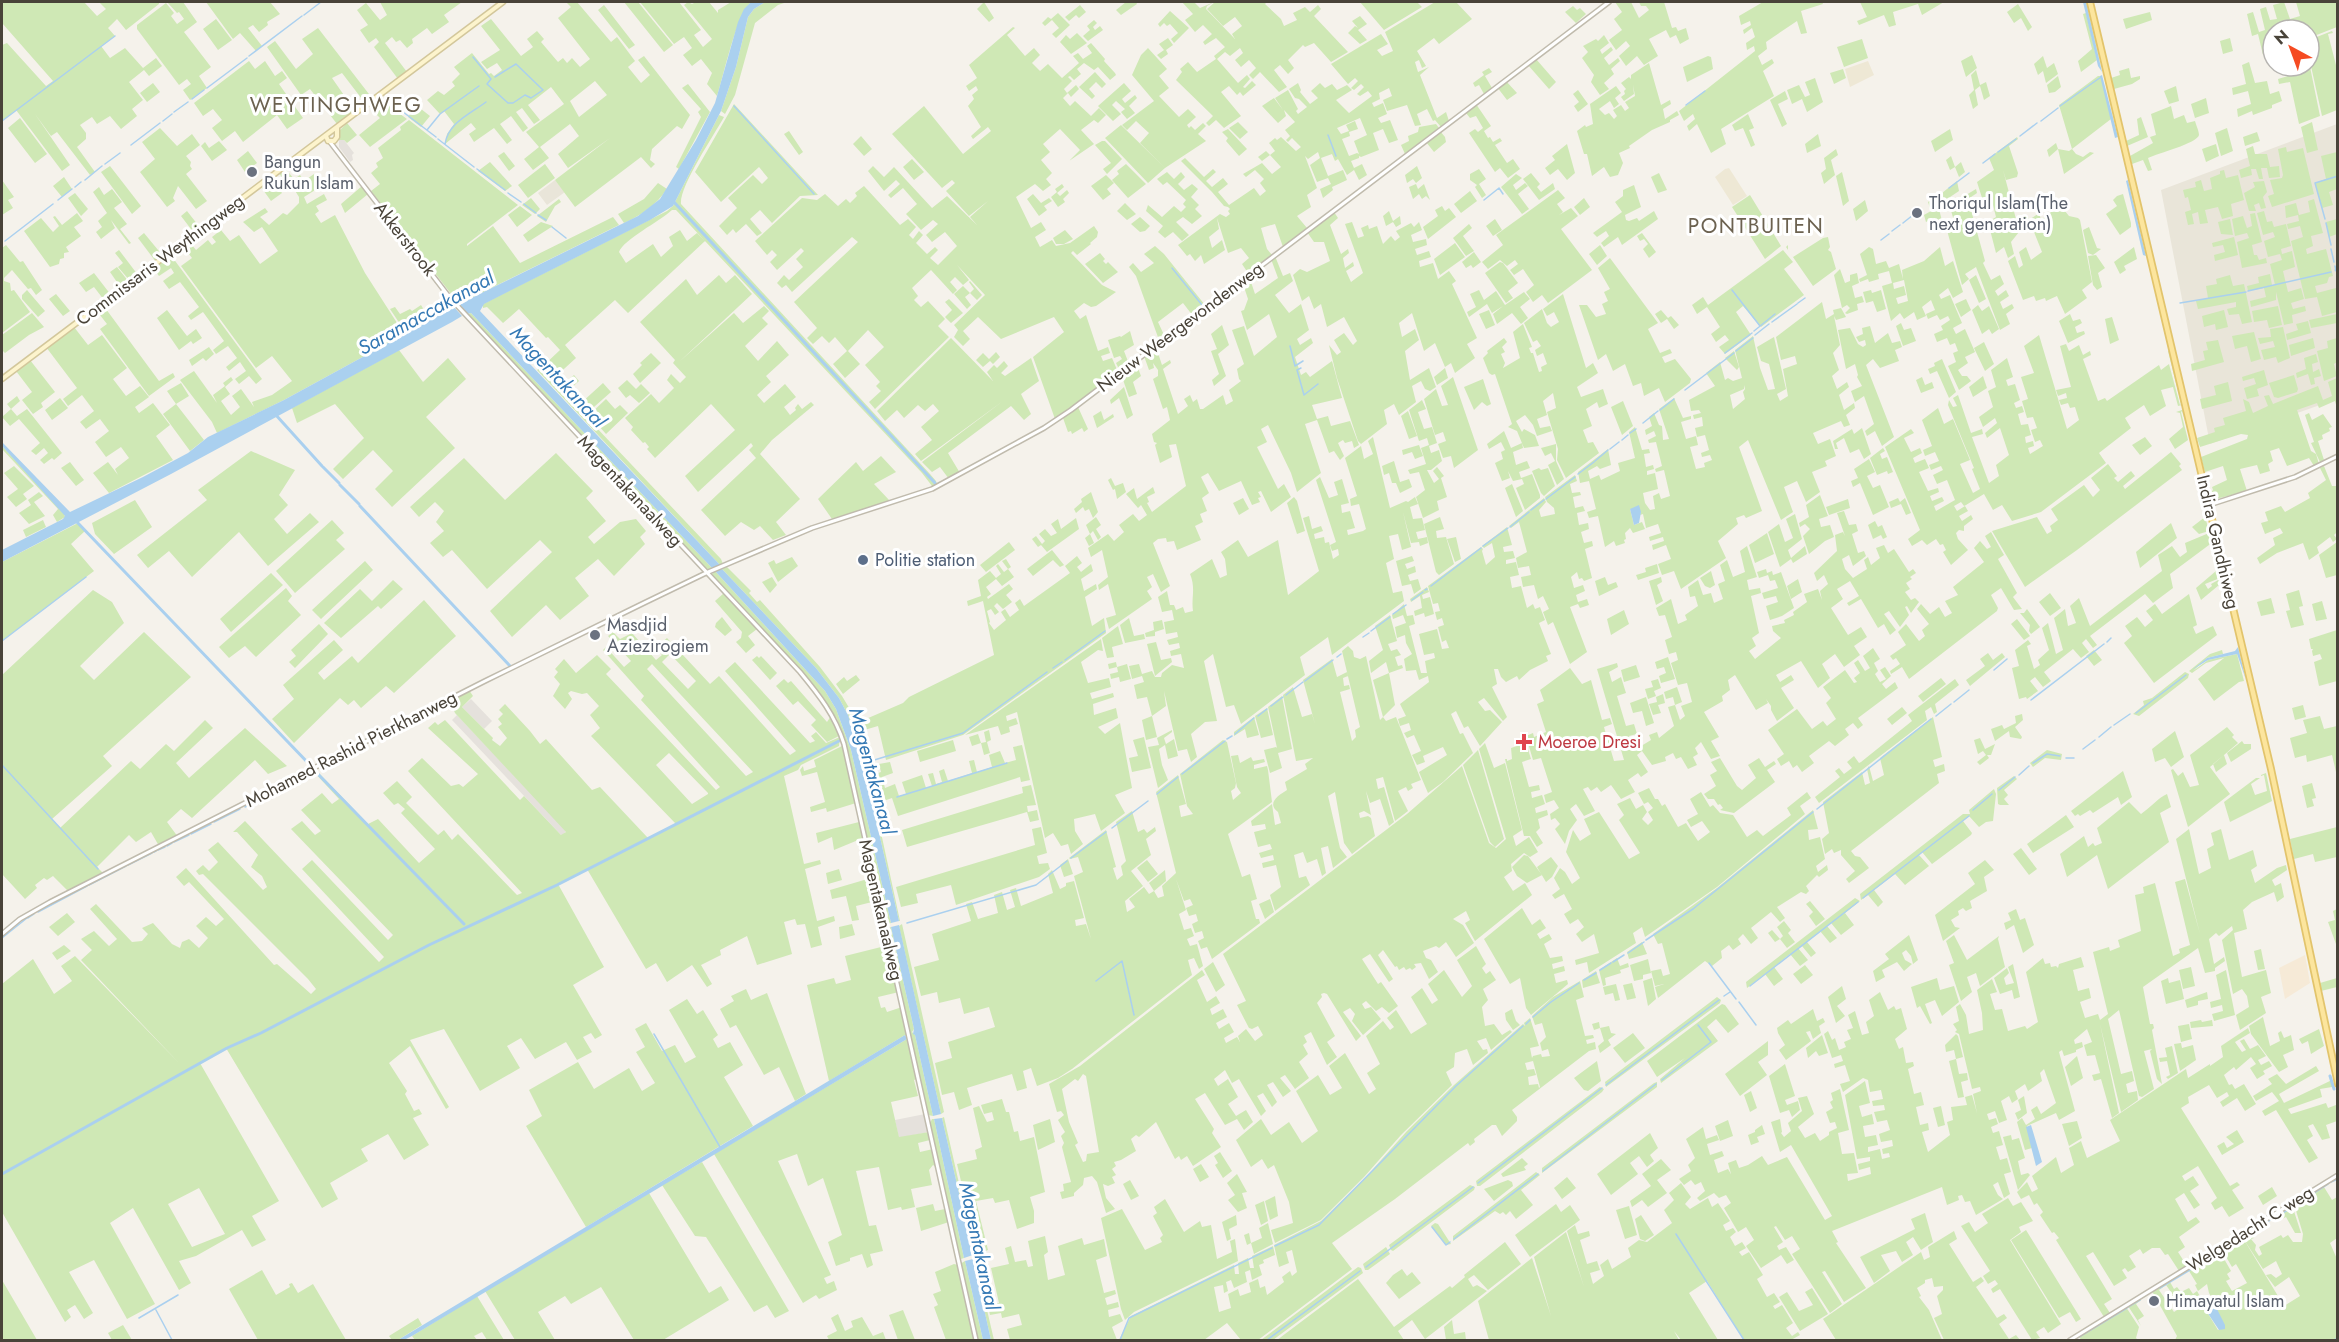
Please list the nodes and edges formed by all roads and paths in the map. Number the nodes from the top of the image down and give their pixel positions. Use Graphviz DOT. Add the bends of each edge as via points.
graph roads {
  1 [pos="503,2"];
  2 [pos="1609,2"];
  3 [pos="2090,2"];
  4 [pos="339,125"];
  5 [pos="331,131"];
  6 [pos="326,135"];
  7 [pos="336,137"];
  8 [pos="320,141"];
  9 [pos="329,141"];
  10 [pos="337,152"];
  11 [pos="476,326"];
  12 [pos="2,380"];
  13 [pos="2337,456"];
  14 [pos="2209,505"];
  15 [pos="708,572"];
  16 [pos="2,934"];
  17 [pos="2337,1084"];
  18 [pos="2337,1175"];
  19 [pos="976,1341"];
  20 [pos="2070,1341"];
  1 -- 4 [label="main road"];
  2 -- 15 [label="street, Nieuw Weergevondenweg" via="1054,422 932,489 819,525"];
  3 -- 14 [label="main road, Indira Gandhiweg"];
  4 -- 5 [label="main road"];
  4 -- 7 [label="main road"];
  5 -- 6 [label="main road, Commissaris Weythingweg"];
  5 -- 7 [label="main road"];
  6 -- 8 [label="main road, Commissaris Weythingweg"];
  6 -- 9 [label="main road"];
  7 -- 9 [label="main road"];
  7 -- 10 [label="street"];
  8 -- 9 [label="main road"];
  8 -- 12 [label="main road, Commissaris Weythingweg"];
  9 -- 10 [label="street, Akkerstrook"];
  10 -- 11 [label="street, Akkerstrook"];
  11 -- 15 [label="street, Magentakanaalweg"];
  13 -- 14 [label="street" via="2295,477"];
  14 -- 17 [label="main road, Indira Gandhiweg" via="2280,808"];
  15 -- 16 [label="street, Mohamed Rashid Pierkhanweg" via="59,897"];
  15 -- 19 [label="street, Magentakanaalweg" via="820,696 841,736"];
  18 -- 20 [label="street, Welgedacht C weg"];
}
